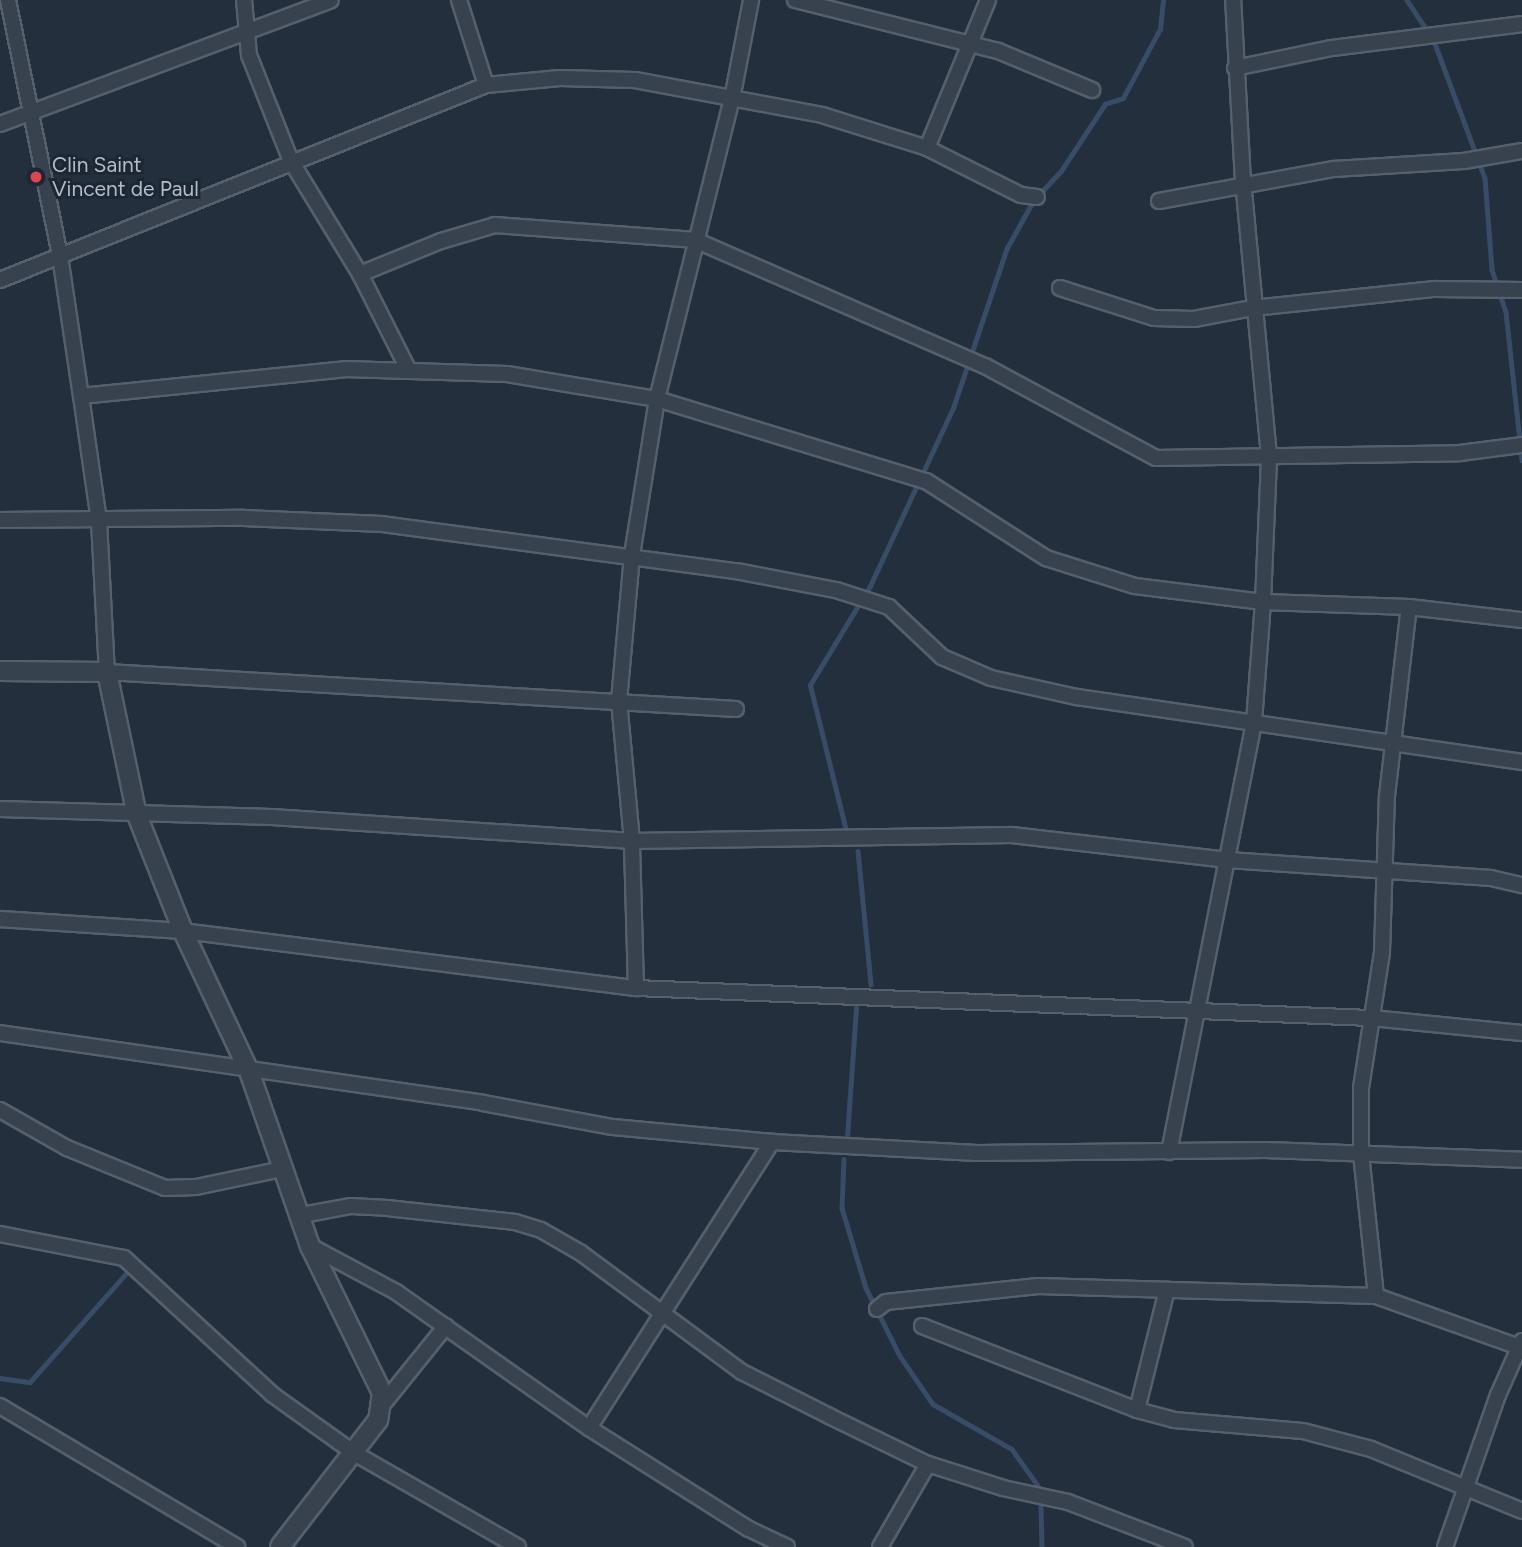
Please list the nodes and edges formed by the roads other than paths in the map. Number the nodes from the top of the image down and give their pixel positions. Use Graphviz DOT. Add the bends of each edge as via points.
graph roads {
  1 [pos="8,0"];
  2 [pos="244,0"];
  3 [pos="331,0"];
  4 [pos="459,0"];
  5 [pos="751,0"];
  6 [pos="795,0"];
  7 [pos="988,0"];
  8 [pos="1233,0"];
  9 [pos="1522,24"];
  10 [pos="250,34"];
  11 [pos="971,43"];
  12 [pos="1235,68"];
  13 [pos="486,85"];
  14 [pos="1092,90"];
  15 [pos="732,99"];
  16 [pos="30,109"];
  17 [pos="0,124"];
  18 [pos="928,148"];
  19 [pos="1522,151"];
  20 [pos="291,161"];
  21 [pos="1243,183"];
  22 [pos="1037,197"];
  23 [pos="1159,201"];
  24 [pos="695,240"];
  25 [pos="60,256"];
  26 [pos="360,275"];
  27 [pos="0,280"];
  28 [pos="1060,288"];
  29 [pos="1522,290"];
  30 [pos="1253,308"];
  31 [pos="408,369"];
  32 [pos="81,396"];
  33 [pos="657,399"];
  34 [pos="1522,445"];
  35 [pos="1269,456"];
  36 [pos="0,520"];
  37 [pos="99,521"];
  38 [pos="632,555"];
  39 [pos="1263,602"];
  40 [pos="1409,607"];
  41 [pos="1522,620"];
  42 [pos="0,671"];
  43 [pos="107,672"];
  44 [pos="619,702"];
  45 [pos="736,709"];
  46 [pos="1254,722"];
  47 [pos="1394,742"];
  48 [pos="1522,762"];
  49 [pos="0,809"];
  50 [pos="137,815"];
  51 [pos="632,841"];
  52 [pos="1228,860"];
  53 [pos="1387,868"];
  54 [pos="1522,885"];
  55 [pos="0,919"];
  56 [pos="183,931"];
  57 [pos="636,988"];
  58 [pos="1197,1010"];
  59 [pos="1371,1018"];
  60 [pos="0,1033"];
  61 [pos="1522,1033"];
  62 [pos="249,1071"];
  63 [pos="0,1110"];
  64 [pos="772,1142"];
  65 [pos="1169,1152"];
  66 [pos="1362,1153"];
  67 [pos="1522,1160"];
  68 [pos="282,1169"];
  69 [pos="302,1215"];
  70 [pos="0,1234"];
  71 [pos="310,1246"];
  72 [pos="1167,1290"];
  73 [pos="1376,1296"];
  74 [pos="877,1309"];
  75 [pos="662,1316"];
  76 [pos="446,1326"];
  77 [pos="922,1326"];
  78 [pos="1521,1346"];
  79 [pos="383,1405"];
  80 [pos="0,1406"];
  81 [pos="1137,1410"];
  82 [pos="589,1428"];
  83 [pos="354,1453"];
  84 [pos="928,1464"];
  85 [pos="1465,1486"];
  86 [pos="1522,1511"];
  87 [pos="1148,1541"];
  88 [pos="237,1547"];
  89 [pos="280,1547"];
  90 [pos="517,1547"];
  91 [pos="788,1547"];
  92 [pos="880,1547"];
  93 [pos="1185,1547"];
  94 [pos="1445,1547"];
  1 -- 16 [label="street"];
  2 -- 10 [label="street"];
  3 -- 10 [label="street"];
  4 -- 13 [label="street"];
  5 -- 15 [label="street"];
  6 -- 11 [label="street"];
  7 -- 11 [label="street"];
  8 -- 12 [label="street"];
  9 -- 12 [label="street" via="1421,34"];
  10 -- 16 [label="street"];
  10 -- 20 [label="street" via="249,55"];
  11 -- 14 [label="street"];
  11 -- 18 [label="street"];
  12 -- 21 [label="street"];
  13 -- 15 [label="street" via="601,77"];
  13 -- 20 [label="street"];
  15 -- 18 [label="street" via="822,115"];
  15 -- 24 [label="street"];
  16 -- 17 [label="street"];
  16 -- 25 [label="street"];
  18 -- 22 [label="street" via="1021,195"];
  19 -- 21 [label="street" via="1464,161 1334,169"];
  20 -- 25 [label="street"];
  20 -- 26 [label="street"];
  21 -- 23 [label="street"];
  21 -- 30 [label="street"];
  24 -- 26 [label="street" via="495,225 441,241"];
  24 -- 33 [label="street"];
  24 -- 35 [label="street" via="970,360 1156,458"];
  25 -- 27 [label="street"];
  25 -- 32 [label="street"];
  26 -- 31 [label="street"];
  28 -- 30 [label="street" via="1154,318 1224,317"];
  29 -- 30 [label="street" via="1494,286 1435,289"];
  30 -- 35 [label="street"];
  31 -- 32 [label="street" via="222,379"];
  31 -- 33 [label="street" via="507,374"];
  32 -- 37 [label="street"];
  33 -- 38 [label="street"];
  33 -- 39 [label="street" via="920,480 1046,558 1135,586"];
  34 -- 35 [label="street" via="1460,453"];
  35 -- 39 [label="street"];
  36 -- 37 [label="street"];
  37 -- 38 [label="street" via="244,518 382,524"];
  37 -- 43 [label="street"];
  38 -- 44 [label="street"];
  38 -- 46 [label="street" via="863,598 903,617 942,657 991,678 1077,697"];
  39 -- 40 [label="street"];
  39 -- 46 [label="street"];
  40 -- 41 [label="street"];
  40 -- 47 [label="street"];
  42 -- 43 [label="street"];
  43 -- 44 [label="street"];
  43 -- 50 [label="street"];
  44 -- 45 [label="street"];
  44 -- 51 [label="street"];
  46 -- 47 [label="street"];
  46 -- 52 [label="street"];
  47 -- 48 [label="street"];
  47 -- 53 [label="street" via="1387,796"];
  49 -- 50 [label="street"];
  50 -- 51 [label="street" via="272,817"];
  50 -- 56 [label="street"];
  51 -- 52 [label="street" via="1012,835"];
  51 -- 57 [label="street"];
  52 -- 53 [label="street"];
  52 -- 58 [label="street"];
  53 -- 54 [label="street"];
  53 -- 59 [label="street"];
  55 -- 56 [label="street"];
  56 -- 57 [label="street"];
  56 -- 62 [label="street"];
  57 -- 58 [label="street"];
  58 -- 59 [label="street"];
  58 -- 65 [label="street"];
  59 -- 61 [label="street"];
  59 -- 66 [label="street" via="1361,1088"];
  60 -- 62 [label="street"];
  62 -- 64 [label="street" via="613,1127"];
  62 -- 68 [label="street"];
  63 -- 68 [label="street" via="68,1148 165,1188"];
  64 -- 65 [label="street" via="977,1153"];
  64 -- 75 [label="street"];
  65 -- 66 [label="street"];
  66 -- 67 [label="street"];
  66 -- 73 [label="street"];
  68 -- 69 [label="street"];
  69 -- 71 [label="street"];
  69 -- 75 [label="street" via="351,1206 515,1222 541,1230 581,1253"];
  70 -- 83 [label="street" via="124,1258 273,1395"];
  71 -- 76 [label="street" via="396,1292"];
  71 -- 79 [label="street" via="366,1354"];
  72 -- 73 [label="street"];
  72 -- 74 [label="street" via="1038,1286 886,1302"];
  72 -- 81 [label="street"];
  73 -- 78 [label="street"];
  75 -- 82 [label="street"];
  75 -- 84 [label="street" via="742,1371"];
  76 -- 79 [label="street"];
  76 -- 82 [label="street"];
  77 -- 81 [label="street"];
  78 -- 85 [label="street"];
  79 -- 83 [label="street"];
  80 -- 88 [label="street"];
  81 -- 85 [label="street" via="1174,1420 1303,1431 1371,1449"];
  82 -- 91 [label="street" via="750,1529"];
  83 -- 89 [label="street"];
  83 -- 90 [label="street"];
  84 -- 87 [label="street" via="1003,1488 1068,1502"];
  84 -- 92 [label="street"];
  85 -- 86 [label="street"];
  85 -- 94 [label="street"];
  87 -- 93 [label="street"];
}
